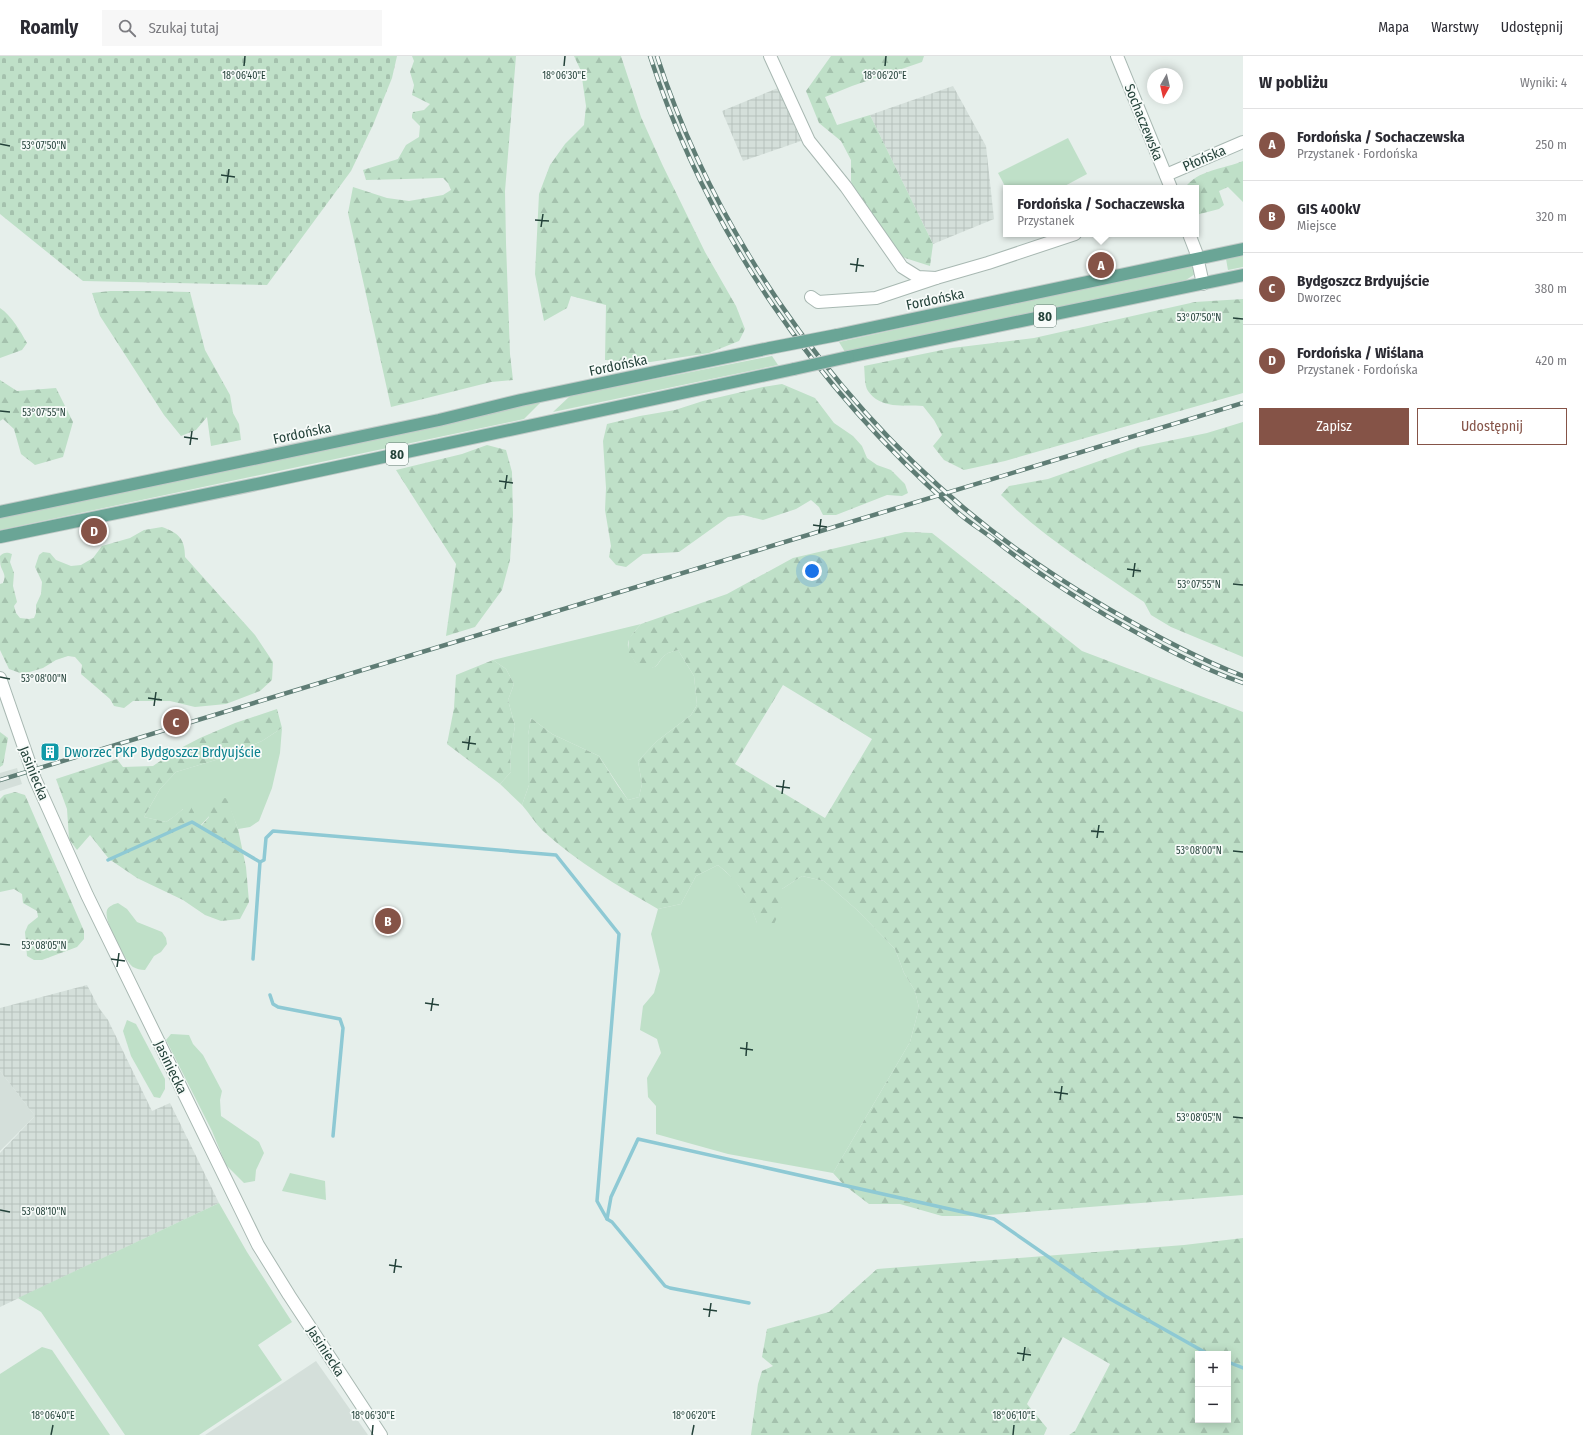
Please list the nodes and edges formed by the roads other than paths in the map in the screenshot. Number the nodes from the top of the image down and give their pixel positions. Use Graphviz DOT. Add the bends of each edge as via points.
graph roads {
  1 [pos="770,56"];
  2 [pos="1117,56"];
  3 [pos="1243,142"];
  4 [pos="1166,175"];
  5 [pos="1170,185"];
  6 [pos="1066,237"];
  7 [pos="1190,237"];
  8 [pos="1243,249"];
  9 [pos="1197,258"];
  10 [pos="1243,275"];
  11 [pos="936,278"];
  12 [pos="1203,284"];
  13 [pos="811,297"];
  14 [pos="0,512"];
  15 [pos="0,536"];
  16 [pos="0,678"];
  17 [pos="382,1435"];
  1 -- 11 [label="street" via="809,141 846,187 902,267 918,277"];
  2 -- 4 [label="street, Sochaczewska"];
  3 -- 4 [label="street, Płońska"];
  4 -- 5 [label="street, Sochaczewska"];
  6 -- 11 [label="street"];
  7 -- 9 [label="street"];
  8 -- 9 [label="main road, Fordońska / 80"];
  9 -- 12 [label="street"];
  9 -- 14 [label="main road, Fordońska / 80, bridge"];
  10 -- 12 [label="main road, 80"];
  11 -- 13 [label="street" via="876,298 818,302"];
  12 -- 15 [label="main road, 80, bridge"];
  16 -- 17 [label="street, Jasiniecka" via="34,778 87,895 258,1245"];
}
